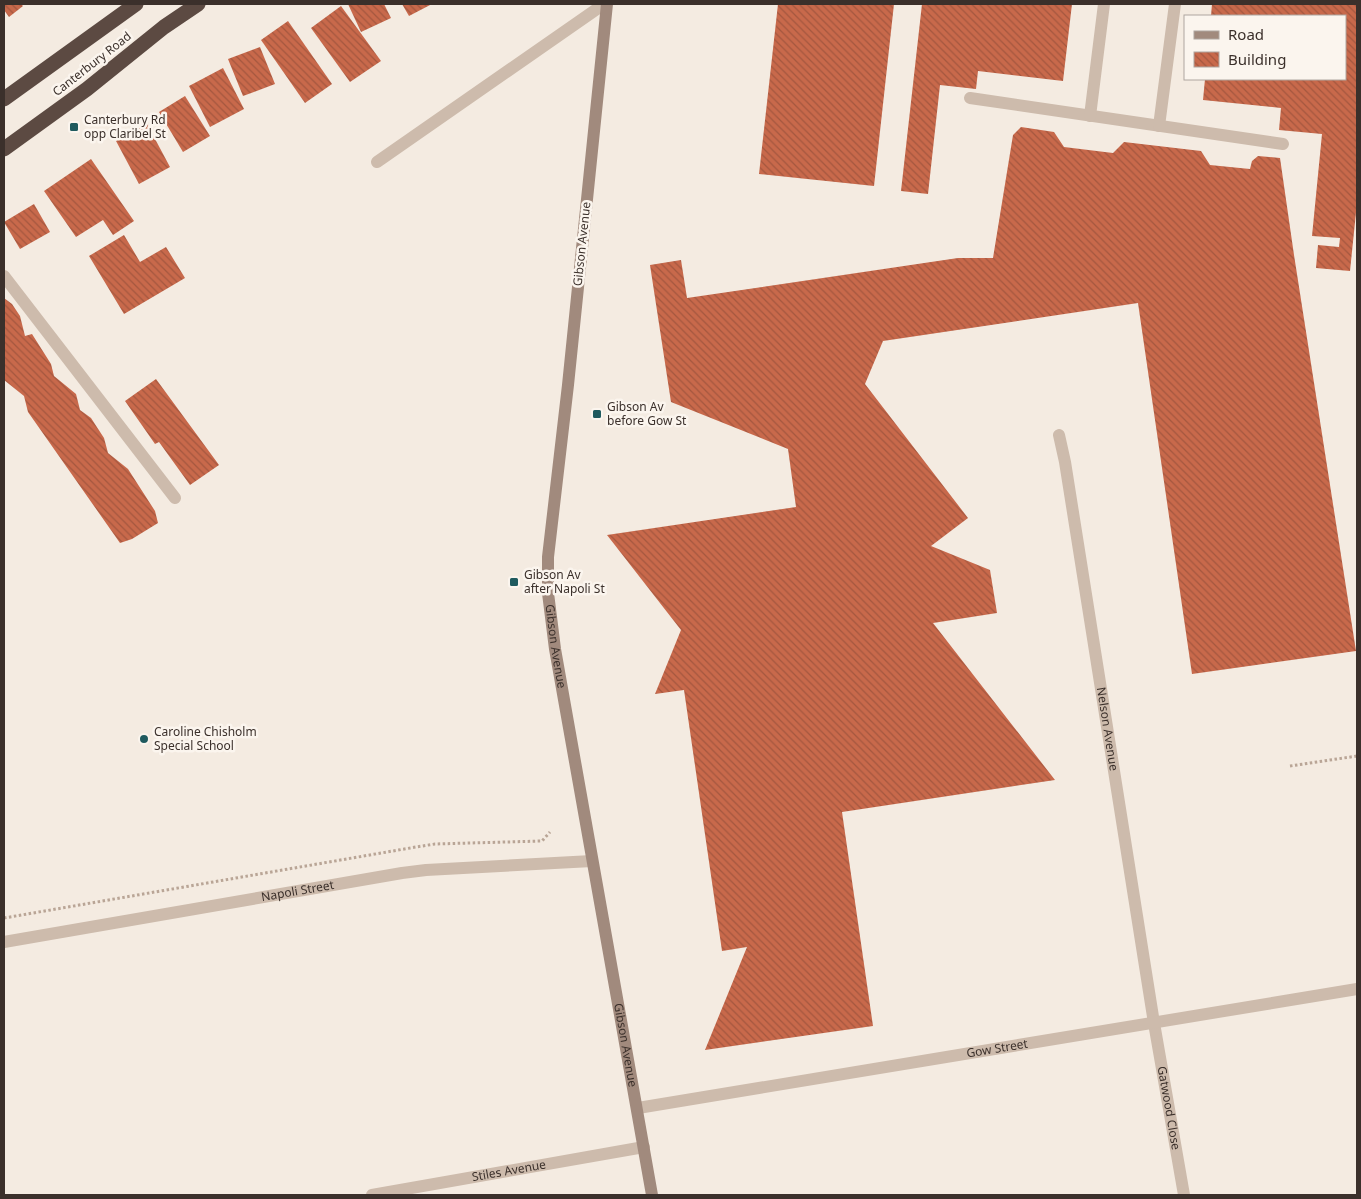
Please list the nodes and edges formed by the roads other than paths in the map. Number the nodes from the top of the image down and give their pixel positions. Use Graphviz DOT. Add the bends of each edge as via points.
graph roads {
  1 [pos="136,4"];
  2 [pos="198,4"];
  3 [pos="605,4"];
  4 [pos="1104,4"];
  5 [pos="1175,4"];
  6 [pos="4,98"];
  7 [pos="970,98"];
  8 [pos="1090,116"];
  9 [pos="1159,126"];
  10 [pos="1283,144"];
  11 [pos="4,149"];
  12 [pos="377,162"];
  13 [pos="4,276"];
  14 [pos="1059,435"];
  15 [pos="175,498"];
  16 [pos="592,861"];
  17 [pos="4,942"];
  18 [pos="1357,989"];
  19 [pos="1154,1023"];
  20 [pos="638,1108"];
  21 [pos="644,1148"];
  22 [pos="372,1195"];
  23 [pos="652,1195"];
  24 [pos="1184,1195"];
  1 -- 6 [label="highway, Canterbury Road"];
  2 -- 11 [label="highway, Canterbury Road"];
  3 -- 12 [label="street"];
  3 -- 16 [label="main road, Gibson Avenue" via="547,576 555,649"];
  4 -- 8 [label="street"];
  5 -- 9 [label="street"];
  7 -- 8 [label="street"];
  8 -- 9 [label="street"];
  9 -- 10 [label="street"];
  13 -- 15 [label="street"];
  14 -- 19 [label="street, Nelson Avenue"];
  16 -- 17 [label="street, Napoli Street" via="402,873"];
  16 -- 20 [label="main road, Gibson Avenue"];
  18 -- 19 [label="street, Gow Street"];
  19 -- 20 [label="street, Gow Street"];
  19 -- 24 [label="street, Gatwood Close"];
  20 -- 21 [label="main road, Gibson Avenue"];
  21 -- 22 [label="street, Stiles Avenue"];
  21 -- 23 [label="main road, Gibson Avenue"];
}
